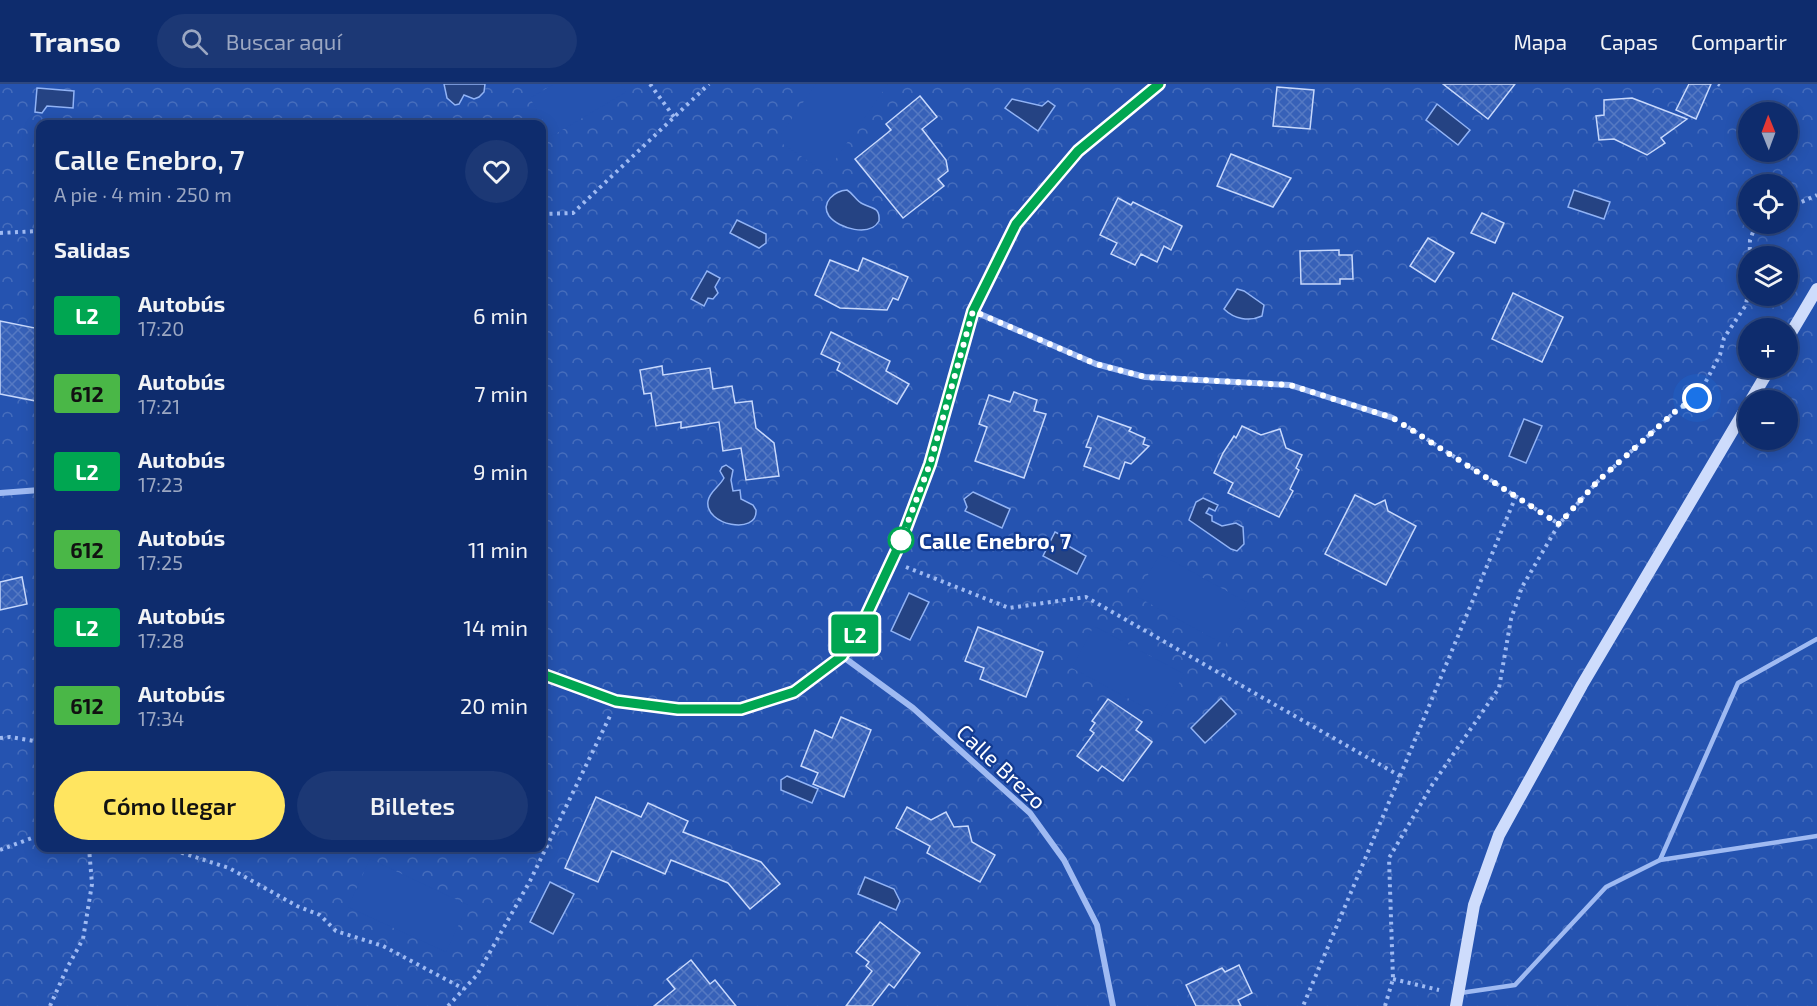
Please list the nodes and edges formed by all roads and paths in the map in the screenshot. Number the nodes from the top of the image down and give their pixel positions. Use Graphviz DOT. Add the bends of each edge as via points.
graph roads {
  1 [pos="650,84"];
  2 [pos="709,84"];
  3 [pos="1158,84"];
  4 [pos="674,117"];
  5 [pos="1817,195"];
  6 [pos="1798,204"];
  7 [pos="546,214"];
  8 [pos="36,231"];
  9 [pos="0,232"];
  10 [pos="1752,234"];
  11 [pos="1817,289"];
  12 [pos="973,311"];
  13 [pos="1798,321"];
  14 [pos="1393,418"];
  15 [pos="1738,422"];
  16 [pos="36,490"];
  17 [pos="0,493"];
  18 [pos="1516,496"];
  19 [pos="1559,524"];
  20 [pos="891,562"];
  21 [pos="1817,639"];
  22 [pos="842,656"];
  23 [pos="546,675"];
  24 [pos="616,701"];
  25 [pos="0,738"];
  26 [pos="36,741"];
  27 [pos="1400,776"];
  28 [pos="36,836"];
  29 [pos="1817,836"];
  30 [pos="546,848"];
  31 [pos="0,850"];
  32 [pos="89,852"];
  33 [pos="179,852"];
  34 [pos="544,852"];
  35 [pos="1660,860"];
  36 [pos="1393,979"];
  37 [pos="464,989"];
  38 [pos="1457,1000"];
  39 [pos="50,1006"];
  40 [pos="448,1006"];
  41 [pos="1113,1006"];
  42 [pos="1303,1006"];
  43 [pos="1386,1006"];
  1 -- 4 [label="path"];
  2 -- 4 [label="path"];
  3 -- 12 [label="street" via="1078,151 1016,224"];
  4 -- 7 [label="path" via="573,213"];
  5 -- 6 [label="path"];
  8 -- 9 [label="path"];
  10 -- 19 [label="path" via="1746,305 1724,338 1720,355 1697,398 1678,409 1597,482"];
  11 -- 13 [label="main road"];
  12 -- 14 [label="street" via="1096,364 1145,377 1290,385"];
  12 -- 20 [label="street" via="930,464"];
  14 -- 18 [label="path"];
  15 -- 38 [label="main road" via="1581,685 1499,835 1474,905"];
  16 -- 17 [label="street"];
  18 -- 19 [label="path"];
  18 -- 27 [label="path"];
  19 -- 36 [label="path" via="1522,587 1511,619 1499,688 1432,785 1389,858"];
  20 -- 22 [label="street"];
  20 -- 27 [label="path" via="1009,608 1086,597"];
  21 -- 35 [label="lane" via="1738,683"];
  22 -- 24 [label="street" via="794,692 741,709 678,709"];
  22 -- 41 [label="street, Calle Brezo" via="913,708 1030,813 1064,860 1097,925"];
  23 -- 24 [label="street"];
  24 -- 30 [label="path"];
  25 -- 26 [label="path"];
  27 -- 42 [label="path"];
  28 -- 31 [label="path"];
  29 -- 35 [label="lane"];
  32 -- 39 [label="path" via="92,884 83,939"];
  33 -- 37 [label="path" via="229,868 320,915 336,931 383,946"];
  34 -- 37 [label="path" via="477,975"];
  35 -- 38 [label="lane" via="1606,887 1515,985"];
  36 -- 38 [label="path"];
  36 -- 43 [label="path"];
  37 -- 40 [label="path"];
}
